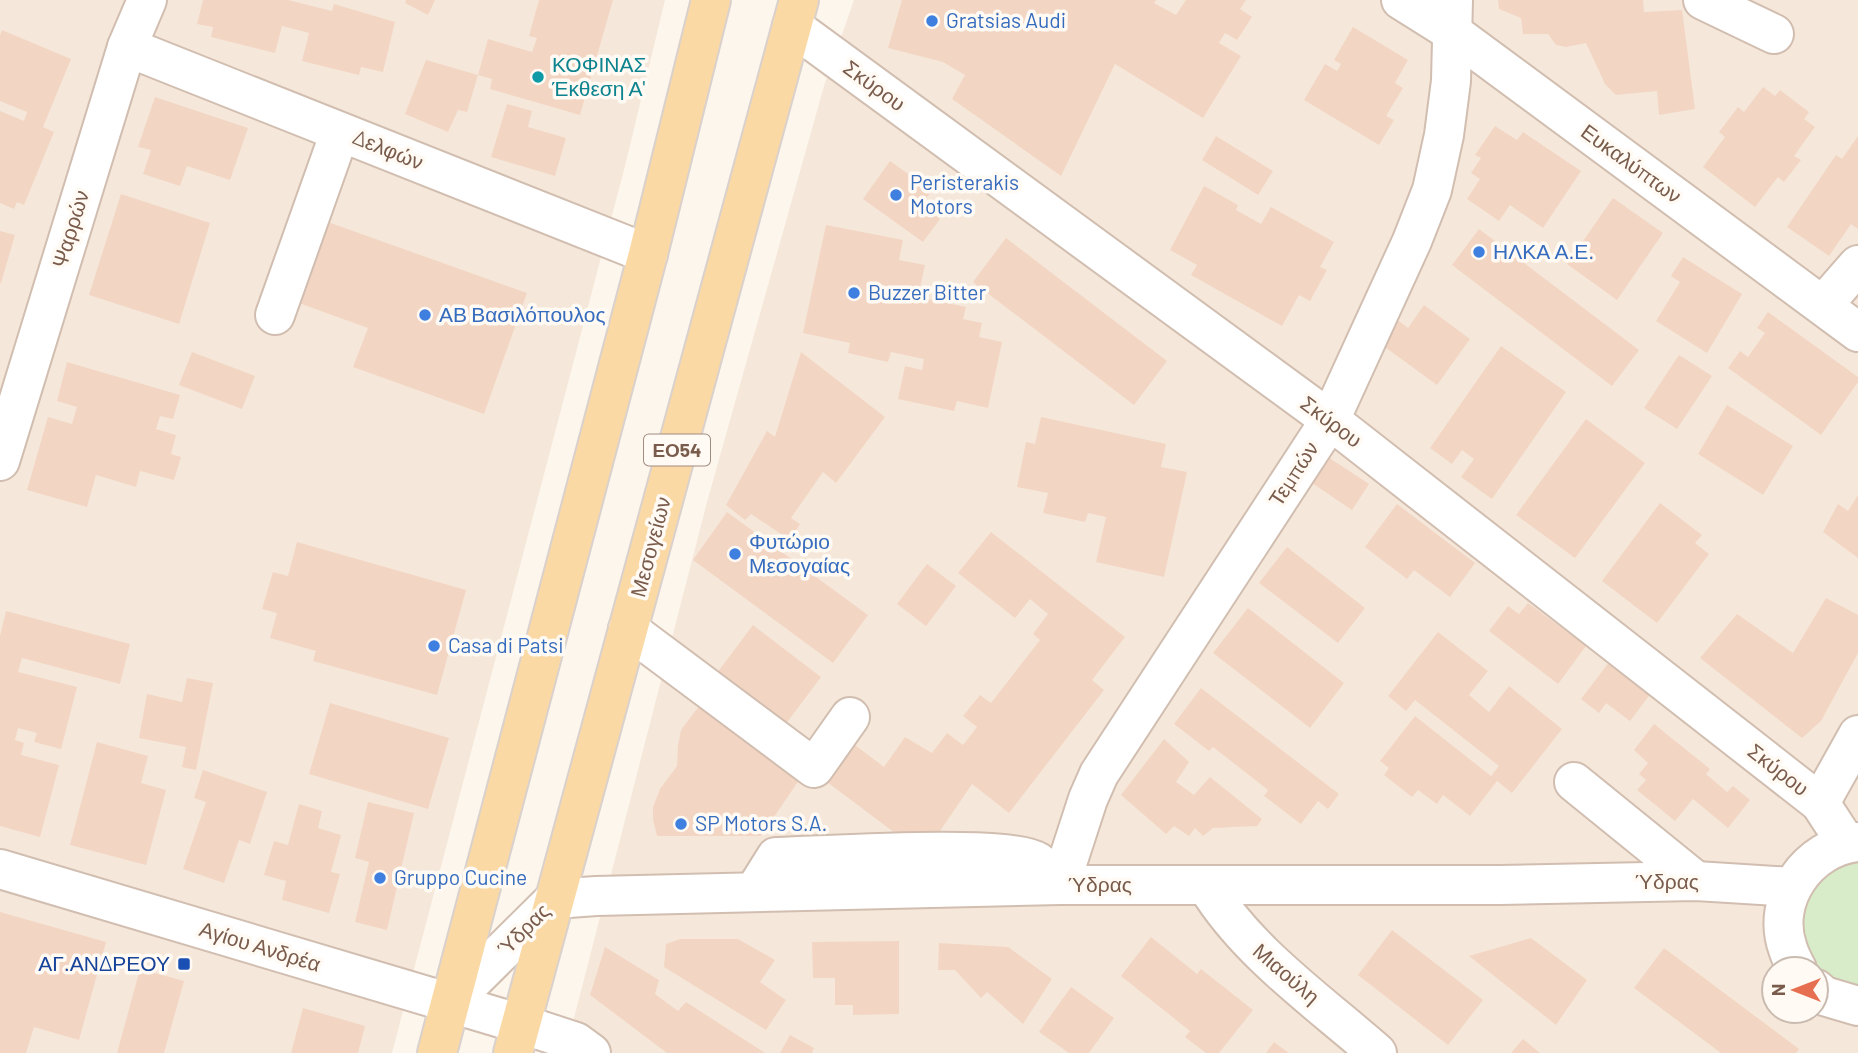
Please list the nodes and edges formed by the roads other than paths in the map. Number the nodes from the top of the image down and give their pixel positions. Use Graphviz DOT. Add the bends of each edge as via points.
graph roads {
  1 [pos="147,0"];
  2 [pos="710,0"];
  3 [pos="1401,0"];
  4 [pos="1703,0"];
  5 [pos="796,13"];
  6 [pos="1452,16"];
  7 [pos="1774,34"];
  8 [pos="127,47"];
  9 [pos="340,131"];
  10 [pos="648,254"];
  11 [pos="1858,265"];
  12 [pos="1823,305"];
  13 [pos="275,315"];
  14 [pos="1858,332"];
  15 [pos="1329,420"];
  16 [pos="0,461"];
  17 [pos="628,629"];
  18 [pos="850,717"];
  19 [pos="1858,735"];
  20 [pos="1574,782"];
  21 [pos="1820,803"];
  22 [pos="1852,843"];
  23 [pos="0,869"];
  24 [pos="1696,881"];
  25 [pos="1060,885"];
  26 [pos="1208,886"];
  27 [pos="1791,887"];
  28 [pos="555,900"];
  29 [pos="1791,955"];
  30 [pos="1830,998"];
  31 [pos="450,1003"];
  32 [pos="1858,1006"];
  33 [pos="517,1039"];
  34 [pos="437,1053"];
  35 [pos="591,1053"];
  36 [pos="1377,1053"];
  1 -- 8 [label="street, Ψαρρών"];
  2 -- 10 [label="main road"];
  3 -- 6 [label="street, Ευκαλύπτων"];
  4 -- 7 [label="street"];
  5 -- 15 [label="street, Σκύρου"];
  5 -- 17 [label="main road, Μεσογείων / ΕΟ54"];
  6 -- 12 [label="street, Ευκαλύπτων"];
  6 -- 15 [label="street, Τεμπών" via="1448,106 1432,190"];
  8 -- 9 [label="street, Δελφών"];
  8 -- 16 [label="street, Ψαρρών"];
  9 -- 10 [label="street, Δελφών"];
  9 -- 13 [label="street"];
  10 -- 31 [label="main road"];
  11 -- 12 [label="street"];
  12 -- 14 [label="street, Ευκαλύπτων"];
  15 -- 21 [label="street, Σκύρου"];
  15 -- 25 [label="street, Τεμπών" via="1110,755 1088,799"];
  17 -- 18 [label="street" via="814,768"];
  17 -- 28 [label="main road, Μεσογείων / ΕΟ54"];
  19 -- 21 [label="street"];
  20 -- 24 [label="street"];
  21 -- 22 [label="street, Σκύρου"];
  22 -- 27 [label="street" via="1824,852 1805,867"];
  23 -- 31 [label="street, Αγίου Ανδρέα"];
  24 -- 26 [label="street, Ύδρας"];
  24 -- 27 [label="street, Ύδρας"];
  25 -- 26 [label="street, Ύδρας"];
  25 -- 28 [label="street, Ύδρας"];
  26 -- 36 [label="street, Μιαούλη" via="1247,940"];
  27 -- 29 [label="street" via="1784,916"];
  28 -- 31 [label="street, Ύδρας"];
  28 -- 33 [label="main road, Μεσογείων / ΕΟ54"];
  30 -- 32 [label="street"];
  31 -- 33 [label="street, Αγίου Ανδρέα"];
  31 -- 34 [label="main road"];
  33 -- 35 [label="street, Αγίου Ανδρέα" via="576,1042"];
}
